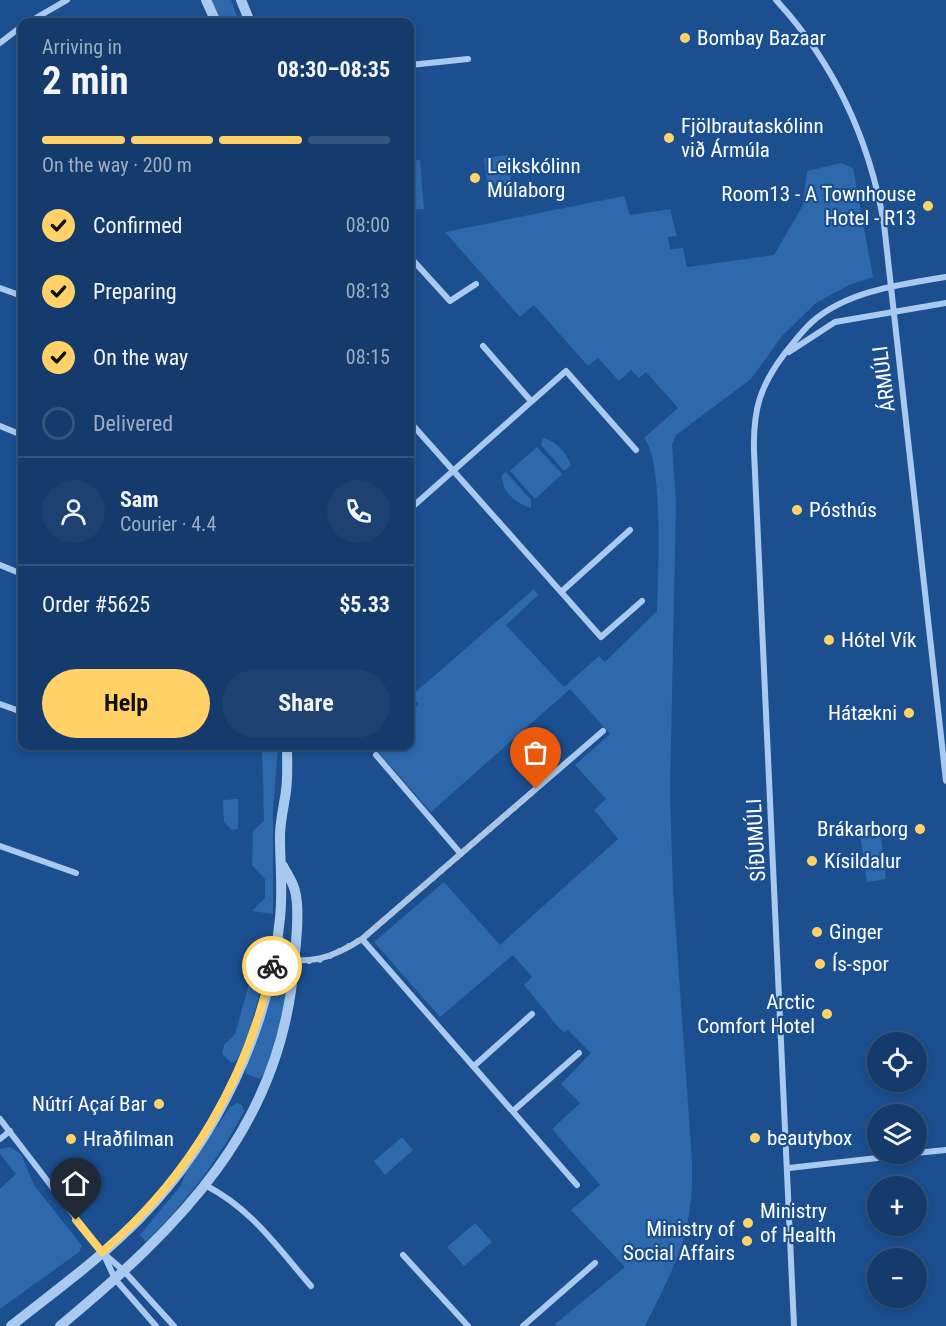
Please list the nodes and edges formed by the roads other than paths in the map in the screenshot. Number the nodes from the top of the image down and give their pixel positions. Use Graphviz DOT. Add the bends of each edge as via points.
graph roads {
  1 [pos="67,0"];
  2 [pos="206,0"];
  3 [pos="241,0"];
  4 [pos="776,0"];
  5 [pos="35,18"];
  6 [pos="214,18"];
  7 [pos="248,18"];
  8 [pos="18,29"];
  9 [pos="0,43"];
  10 [pos="468,59"];
  11 [pos="414,64"];
  12 [pos="414,261"];
  13 [pos="946,277"];
  14 [pos="476,284"];
  15 [pos="890,286"];
  16 [pos="0,288"];
  17 [pos="18,295"];
  18 [pos="946,303"];
  19 [pos="893,312"];
  20 [pos="483,346"];
  21 [pos="781,358"];
  22 [pos="531,402"];
  23 [pos="0,426"];
  24 [pos="414,427"];
  25 [pos="18,433"];
  26 [pos="636,450"];
  27 [pos="453,471"];
  28 [pos="414,505"];
  29 [pos="630,530"];
  30 [pos="0,566"];
  31 [pos="18,573"];
  32 [pos="561,592"];
  33 [pos="642,601"];
  34 [pos="0,704"];
  35 [pos="18,711"];
  36 [pos="603,731"];
  37 [pos="287,750"];
  38 [pos="376,755"];
  39 [pos="946,781"];
  40 [pos="0,846"];
  41 [pos="461,854"];
  42 [pos="283,866"];
  43 [pos="76,873"];
  44 [pos="362,939"];
  45 [pos="273,959"];
  46 [pos="294,961"];
  47 [pos="532,1014"];
  48 [pos="579,1053"];
  49 [pos="474,1066"];
  50 [pos="513,1111"];
  51 [pos="0,1119"];
  52 [pos="10,1131"];
  53 [pos="0,1139"];
  54 [pos="946,1150"];
  55 [pos="927,1152"];
  56 [pos="867,1159"];
  57 [pos="789,1168"];
  58 [pos="205,1185"];
  59 [pos="577,1185"];
  60 [pos="102,1252"];
  61 [pos="403,1255"];
  62 [pos="594,1263"];
  63 [pos="124,1270"];
  64 [pos="115,1279"];
  65 [pos="311,1286"];
  66 [pos="11,1326"];
  67 [pos="60,1326"];
  68 [pos="156,1326"];
  69 [pos="174,1326"];
  70 [pos="468,1326"];
  71 [pos="523,1326"];
  72 [pos="794,1326"];
  1 -- 5 [label="street"];
  2 -- 6 [label="street"];
  3 -- 7 [label="street"];
  4 -- 15 [label="street, ÁRMÚLI" via="819,54 861,134 880,201"];
  8 -- 9 [label="street"];
  10 -- 11 [label="street"];
  12 -- 14 [label="street" via="450,301"];
  13 -- 15 [label="street, SÍÐUMÚLI"];
  15 -- 19 [label="street, ÁRMÚLI"];
  15 -- 21 [label="street, SÍÐUMÚLI" via="855,298 813,320"];
  16 -- 17 [label="street"];
  18 -- 19 [label="street, SÍÐUMÚLI"];
  19 -- 21 [label="street, SÍÐUMÚLI" via="835,322"];
  19 -- 39 [label="street, ÁRMÚLI"];
  20 -- 22 [label="street"];
  21 -- 57 [label="street, SÍÐUMÚLI" via="759,395 754,444"];
  22 -- 26 [label="street" via="566,371"];
  22 -- 27 [label="street"];
  23 -- 25 [label="street"];
  24 -- 27 [label="street"];
  27 -- 28 [label="street"];
  27 -- 32 [label="street"];
  29 -- 32 [label="street"];
  30 -- 31 [label="street"];
  32 -- 33 [label="street" via="601,637"];
  34 -- 35 [label="street"];
  36 -- 41 [label="street"];
  37 -- 42 [label="street" via="280,837"];
  38 -- 41 [label="street"];
  40 -- 43 [label="street"];
  41 -- 44 [label="street"];
  42 -- 45 [label="street"];
  42 -- 46 [label="street" via="296,891"];
  44 -- 46 [label="street" via="324,959"];
  44 -- 49 [label="street"];
  45 -- 46 [label="street"];
  45 -- 60 [label="street" via="244,1057 215,1119 160,1196"];
  46 -- 58 [label="street" via="286,1023 267,1085"];
  47 -- 49 [label="street"];
  48 -- 50 [label="street"];
  49 -- 50 [label="street"];
  50 -- 59 [label="street"];
  51 -- 52 [label="street"];
  52 -- 53 [label="street"];
  52 -- 60 [label="street"];
  54 -- 55 [label="street"];
  56 -- 57 [label="street"];
  57 -- 72 [label="street, SÍÐUMÚLI"];
  58 -- 63 [label="street"];
  58 -- 65 [label="street" via="246,1212"];
  60 -- 63 [label="street"];
  60 -- 64 [label="street"];
  60 -- 66 [label="street"];
  61 -- 70 [label="street"];
  62 -- 71 [label="street"];
  63 -- 64 [label="street"];
  63 -- 69 [label="street"];
  64 -- 67 [label="street"];
  64 -- 68 [label="street"];
}
